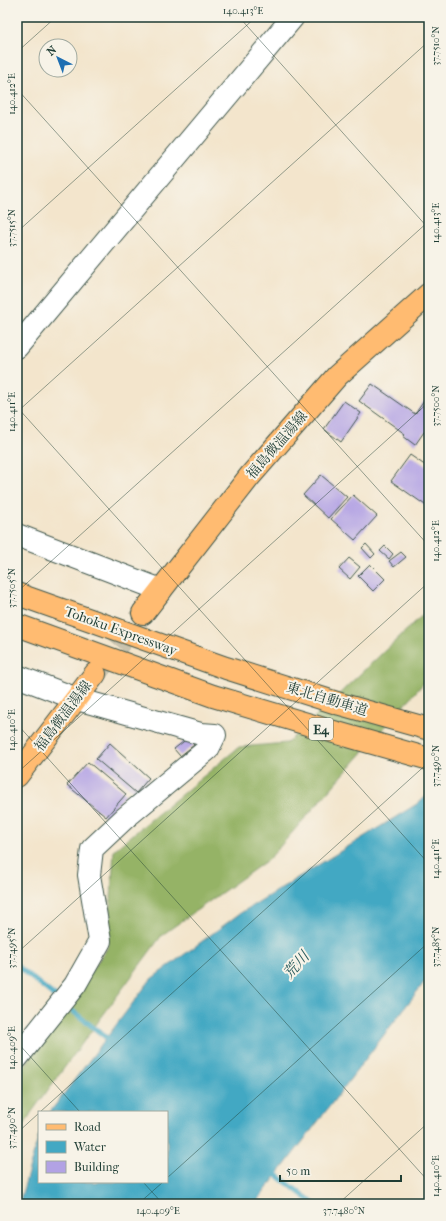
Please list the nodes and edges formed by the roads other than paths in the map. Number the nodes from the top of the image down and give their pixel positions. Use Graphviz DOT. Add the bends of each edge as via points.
graph roads {
  1 [pos="293,17"];
  2 [pos="429,294"];
  3 [pos="17,347"];
  4 [pos="17,535"];
  5 [pos="161,590"];
  6 [pos="17,594"];
  7 [pos="143,613"];
  8 [pos="17,625"];
  9 [pos="226,668"];
  10 [pos="95,674"];
  11 [pos="17,676"];
  12 [pos="213,696"];
  13 [pos="77,699"];
  14 [pos="429,729"];
  15 [pos="429,759"];
  16 [pos="17,776"];
  17 [pos="17,1058"];
  1 -- 3 [label="street"];
  2 -- 5 [label="main road, 福島微温湯線" via="338,376 250,476"];
  4 -- 5 [label="street"];
  5 -- 7 [label="main road, 福島微温湯線"];
  6 -- 9 [label="main road, Tohoku Expressway / E4"];
  8 -- 12 [label="main road, Tohoku Expressway / E4"];
  9 -- 14 [label="main road, 東北自動車道 / E4"];
  10 -- 13 [label="main road, 福島微温湯線"];
  11 -- 13 [label="street"];
  12 -- 15 [label="main road, 東北自動車道 / E4"];
  13 -- 16 [label="main road, 福島微温湯線"];
  13 -- 17 [label="street" via="201,734 215,735 208,749 92,849 89,875 100,941 75,985"];
}
